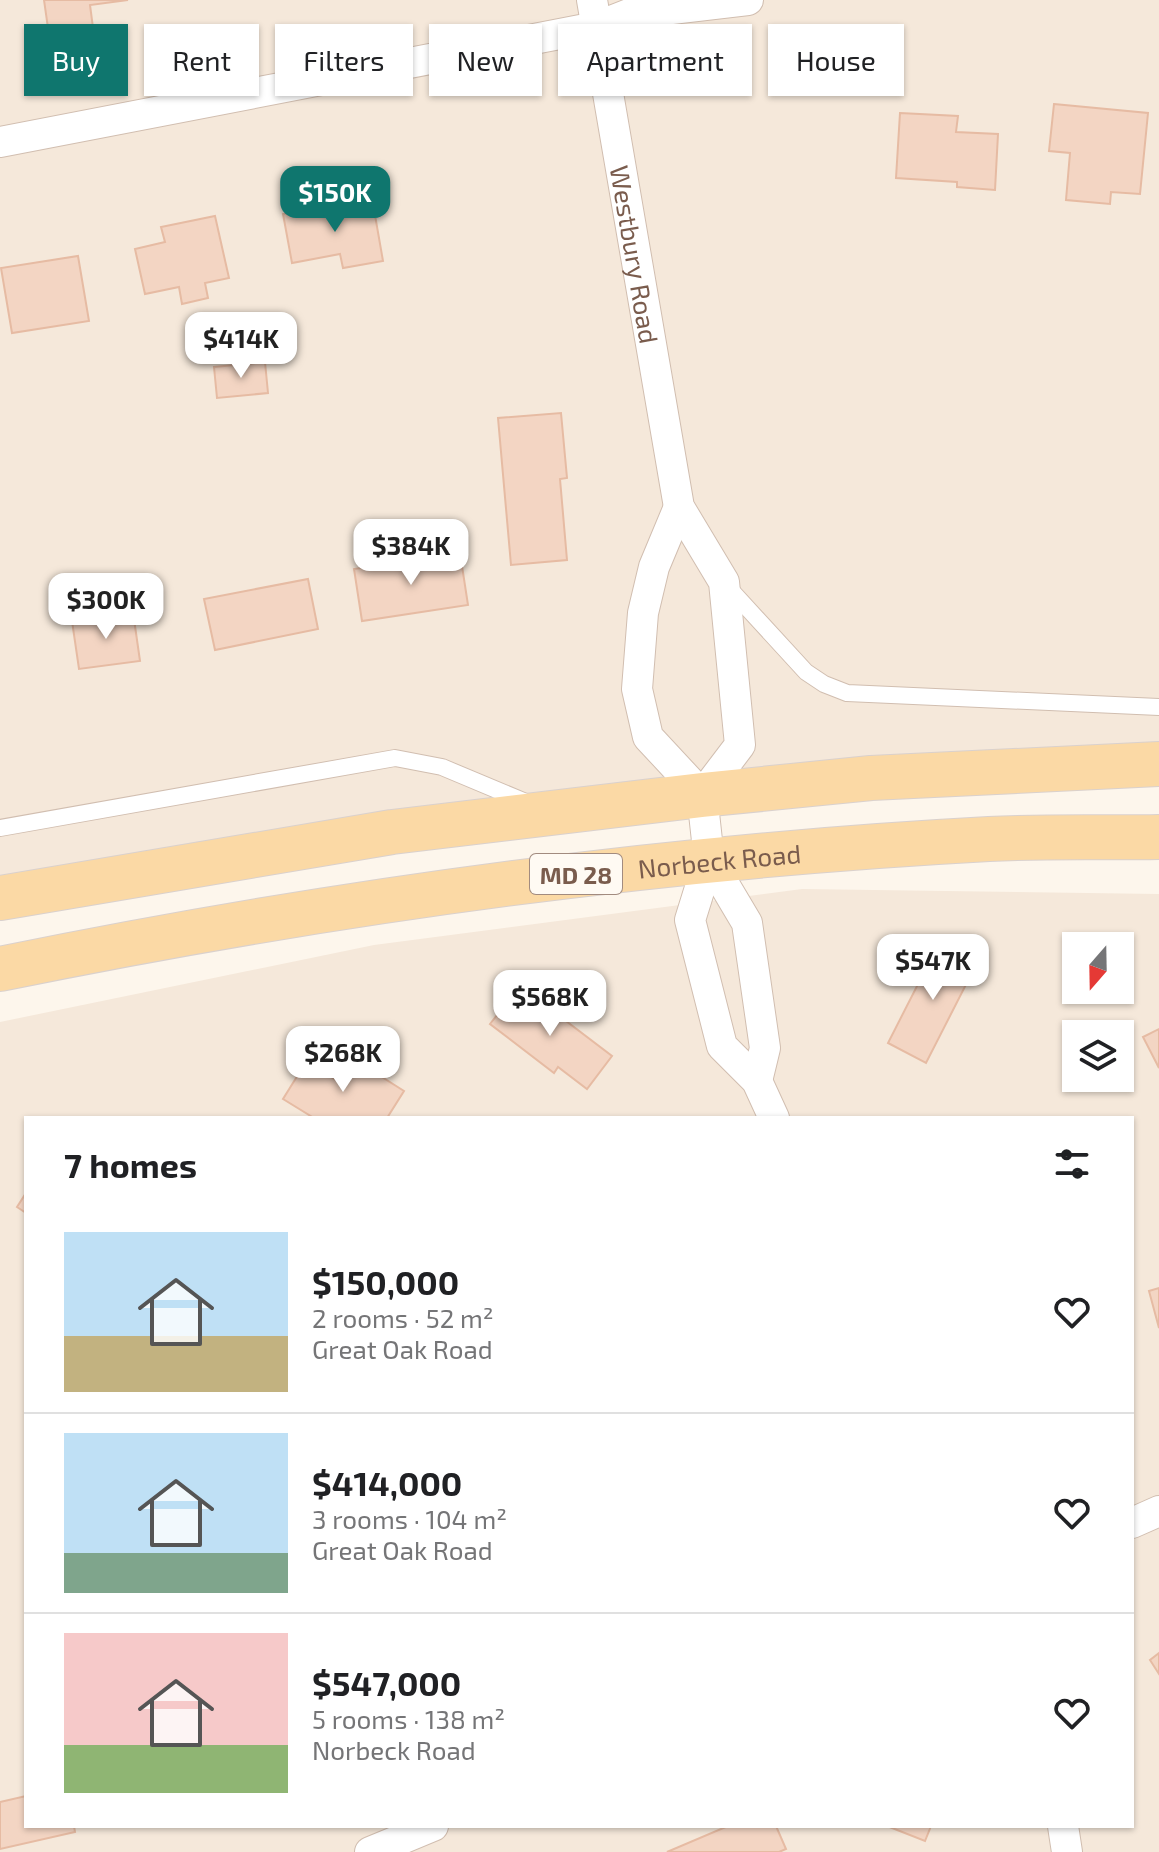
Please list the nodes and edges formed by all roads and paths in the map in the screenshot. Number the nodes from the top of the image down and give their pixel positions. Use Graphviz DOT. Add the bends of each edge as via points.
graph roads {
  1 [pos="748,0"];
  2 [pos="594,13"];
  3 [pos="0,142"];
  4 [pos="679,507"];
  5 [pos="724,582"];
  6 [pos="1159,707"];
  7 [pos="1159,764"];
  8 [pos="702,795"];
  9 [pos="551,813"];
  10 [pos="0,828"];
  11 [pos="1159,837"];
  12 [pos="709,859"];
  13 [pos="0,898"];
  14 [pos="0,969"];
  15 [pos="757,1081"];
  16 [pos="773,1116"];
  17 [pos="1159,1511"];
  18 [pos="1134,1522"];
  19 [pos="428,1828"];
  20 [pos="1063,1828"];
  21 [pos="370,1852"];
  22 [pos="1067,1852"];
  1 -- 2 [label="street"];
  2 -- 3 [label="street"];
  2 -- 4 [label="street, Westbury Road"];
  4 -- 5 [label="street, Westbury Road"];
  4 -- 8 [label="street" via="654,567 643,613 637,689 648,737"];
  5 -- 6 [label="lane" via="806,672 847,693"];
  5 -- 8 [label="street, Westbury Road" via="740,745"];
  7 -- 8 [label="main road, MD 28" via="871,778"];
  8 -- 9 [label="main road, MD 28"];
  8 -- 12 [label="street"];
  9 -- 10 [label="lane" via="442,767 395,758"];
  9 -- 13 [label="main road, MD 28" via="392,832"];
  11 -- 12 [label="main road, Norbeck Road / MD 28" via="992,839"];
  12 -- 14 [label="main road, Norbeck Road / MD 28" via="350,904"];
  12 -- 15 [label="street" via="747,923 765,1048"];
  12 -- 15 [label="street" via="690,920 722,1046"];
  15 -- 16 [label="street"];
  17 -- 18 [label="street"];
  19 -- 21 [label="street"];
  20 -- 22 [label="street"];
}
